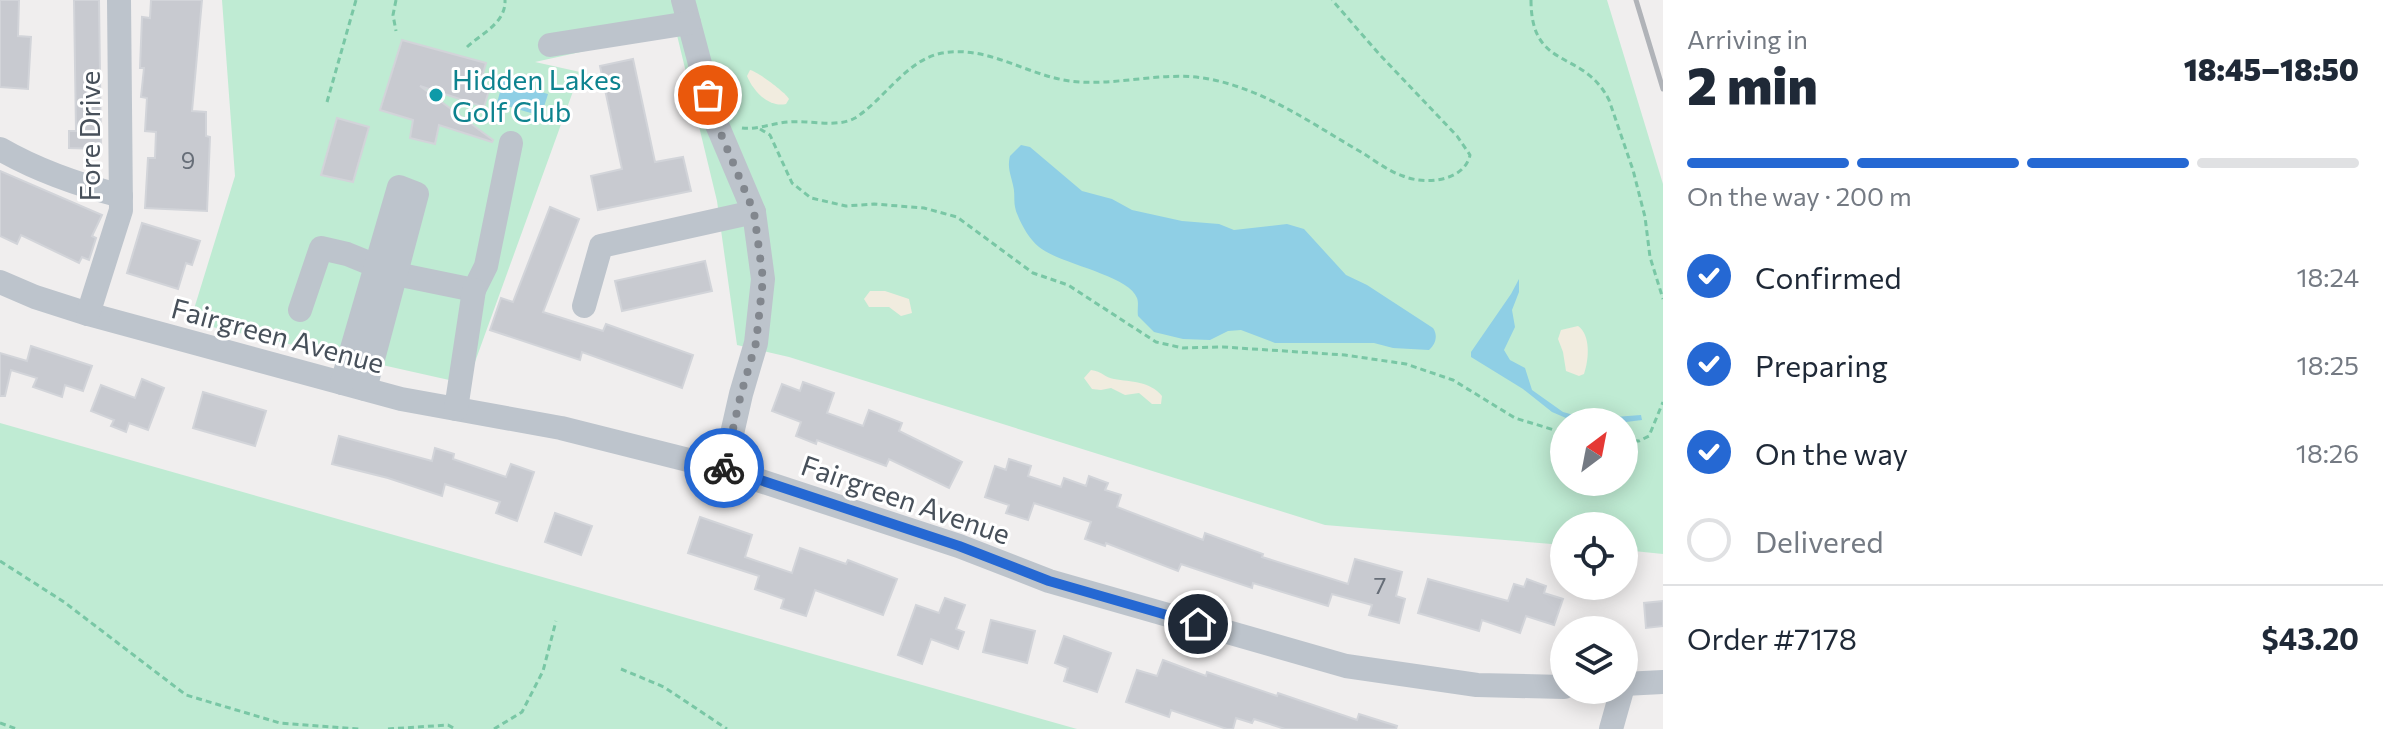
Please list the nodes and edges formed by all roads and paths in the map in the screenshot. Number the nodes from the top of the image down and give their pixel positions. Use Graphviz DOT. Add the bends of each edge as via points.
graph roads {
  1 [pos="119,0"];
  2 [pos="356,0"];
  3 [pos="396,0"];
  4 [pos="505,0"];
  5 [pos="1332,0"];
  6 [pos="1531,0"];
  7 [pos="686,11"];
  8 [pos="396,31"];
  9 [pos="550,45"];
  10 [pos="467,47"];
  11 [pos="327,102"];
  12 [pos="733,119"];
  13 [pos="757,128"];
  14 [pos="511,143"];
  15 [pos="0,149"];
  16 [pos="121,196"];
  17 [pos="754,212"];
  18 [pos="385,271"];
  19 [pos="0,282"];
  20 [pos="474,290"];
  21 [pos="1663,299"];
  22 [pos="584,306"];
  23 [pos="300,310"];
  24 [pos="88,314"];
  25 [pos="353,386"];
  26 [pos="1663,402"];
  27 [pos="456,409"];
  28 [pos="1550,429"];
  29 [pos="1638,441"];
  30 [pos="724,469"];
  31 [pos="0,561"];
  32 [pos="556,621"];
  33 [pos="621,669"];
  34 [pos="1663,682"];
  35 [pos="1638,683"];
  36 [pos="1550,687"];
  37 [pos="1618,704"];
  38 [pos="717,722"];
  39 [pos="0,723"];
  40 [pos="17,729"];
  41 [pos="359,729"];
  42 [pos="388,729"];
  43 [pos="455,729"];
  44 [pos="494,729"];
  45 [pos="715,729"];
  46 [pos="727,729"];
  47 [pos="1611,729"];
  1 -- 16 [label="street, Fore Drive"];
  2 -- 11 [label="path"];
  3 -- 8 [label="path"];
  4 -- 10 [label="path" via="500,18"];
  5 -- 13 [label="path" via="1457,136 1470,155 1462,170 1439,179 1404,177 1266,97 1207,78 1071,81 975,52 939,54 918,64 850,121 790,121"];
  6 -- 21 [label="path" via="1537,38 1553,54 1588,73 1609,100 1633,170"];
  7 -- 9 [label="street"];
  7 -- 17 [label="street" via="715,120"];
  12 -- 13 [label="path" via="743,129"];
  13 -- 28 [label="path" via="770,135 792,183 811,198 846,206 924,208 957,217 1023,267 1068,285 1156,342 1406,364 1453,380 1515,418"];
  14 -- 20 [label="street" via="486,266"];
  15 -- 16 [label="street" via="76,184"];
  16 -- 24 [label="street, Fore Drive"];
  17 -- 22 [label="street" via="601,246"];
  17 -- 30 [label="street" via="763,279 756,343"];
  18 -- 20 [label="street"];
  18 -- 23 [label="street" via="321,248"];
  18 -- 25 [label="street"];
  19 -- 24 [label="street, Fairgreen Avenue"];
  20 -- 27 [label="street"];
  24 -- 25 [label="street, Fairgreen Avenue"];
  25 -- 27 [label="street, Fairgreen Avenue"];
  26 -- 29 [label="path" via="1649,436"];
  27 -- 30 [label="street, Fairgreen Avenue" via="561,428"];
  30 -- 36 [label="street, Fairgreen Avenue" via="1049,581 1346,666 1477,685"];
  31 -- 41 [label="path" via="64,602 186,695 280,723"];
  32 -- 44 [label="path" via="543,671 522,712"];
  33 -- 38 [label="path" via="664,687"];
  34 -- 35 [label="street"];
  37 -- 47 [label="street"];
  38 -- 45 [label="path"];
  38 -- 46 [label="path"];
  39 -- 40 [label="path"];
  42 -- 43 [label="path"];
}
